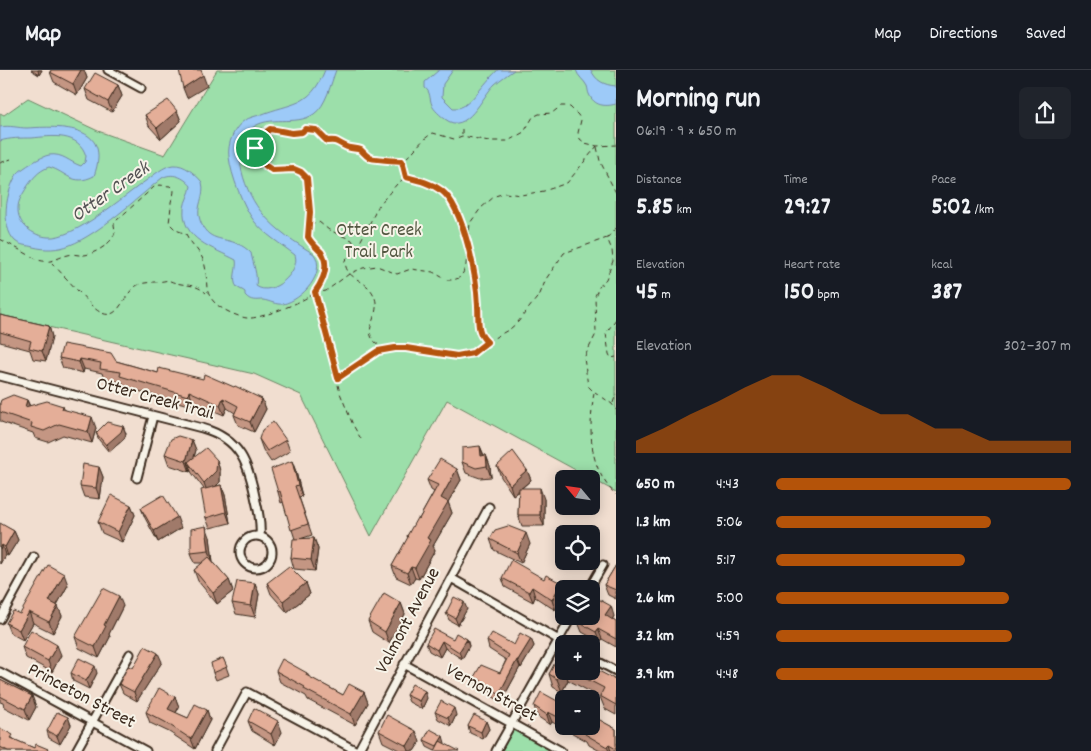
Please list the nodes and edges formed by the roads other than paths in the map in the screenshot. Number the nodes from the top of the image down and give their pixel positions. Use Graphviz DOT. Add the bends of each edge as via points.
graph roads {
  1 [pos="108,70"];
  2 [pos="141,88"];
  3 [pos="0,376"];
  4 [pos="153,416"];
  5 [pos="137,478"];
  6 [pos="489,507"];
  7 [pos="260,536"];
  8 [pos="34,557"];
  9 [pos="603,565"];
  10 [pos="451,578"];
  11 [pos="594,580"];
  12 [pos="0,619"];
  13 [pos="555,637"];
  14 [pos="555,644"];
  15 [pos="130,654"];
  16 [pos="600,663"];
  17 [pos="404,664"];
  18 [pos="616,671"];
  19 [pos="0,672"];
  20 [pos="92,722"];
  21 [pos="511,724"];
  22 [pos="76,751"];
  23 [pos="146,751"];
  24 [pos="215,751"];
  25 [pos="358,751"];
  26 [pos="496,751"];
  27 [pos="561,751"];
  1 -- 2 [label="street"];
  3 -- 4 [label="street, Otter Creek Trail"];
  4 -- 5 [label="street"];
  4 -- 7 [label="street, Otter Creek Trail" via="209,430 236,448 250,473 261,526"];
  6 -- 10 [label="street, Valmont Avenue"];
  7 -- 7 [label="street, Otter Creek Trail" via="248,538 240,547 242,560 250,567 262,567 272,556 270,544"];
  8 -- 12 [label="street"];
  9 -- 11 [label="street"];
  10 -- 13 [label="street"];
  10 -- 17 [label="street, Valmont Avenue"];
  14 -- 21 [label="street"];
  15 -- 20 [label="street"];
  16 -- 18 [label="street"];
  17 -- 21 [label="street, Vernon Street"];
  17 -- 25 [label="street, Valmont Avenue"];
  19 -- 20 [label="street, Princeton Street"];
  20 -- 22 [label="street"];
  20 -- 23 [label="street, Princeton Street"];
  21 -- 26 [label="street"];
  21 -- 27 [label="street, Vernon Street"];
  24 -- 25 [label="street" via="247,692"];
}
